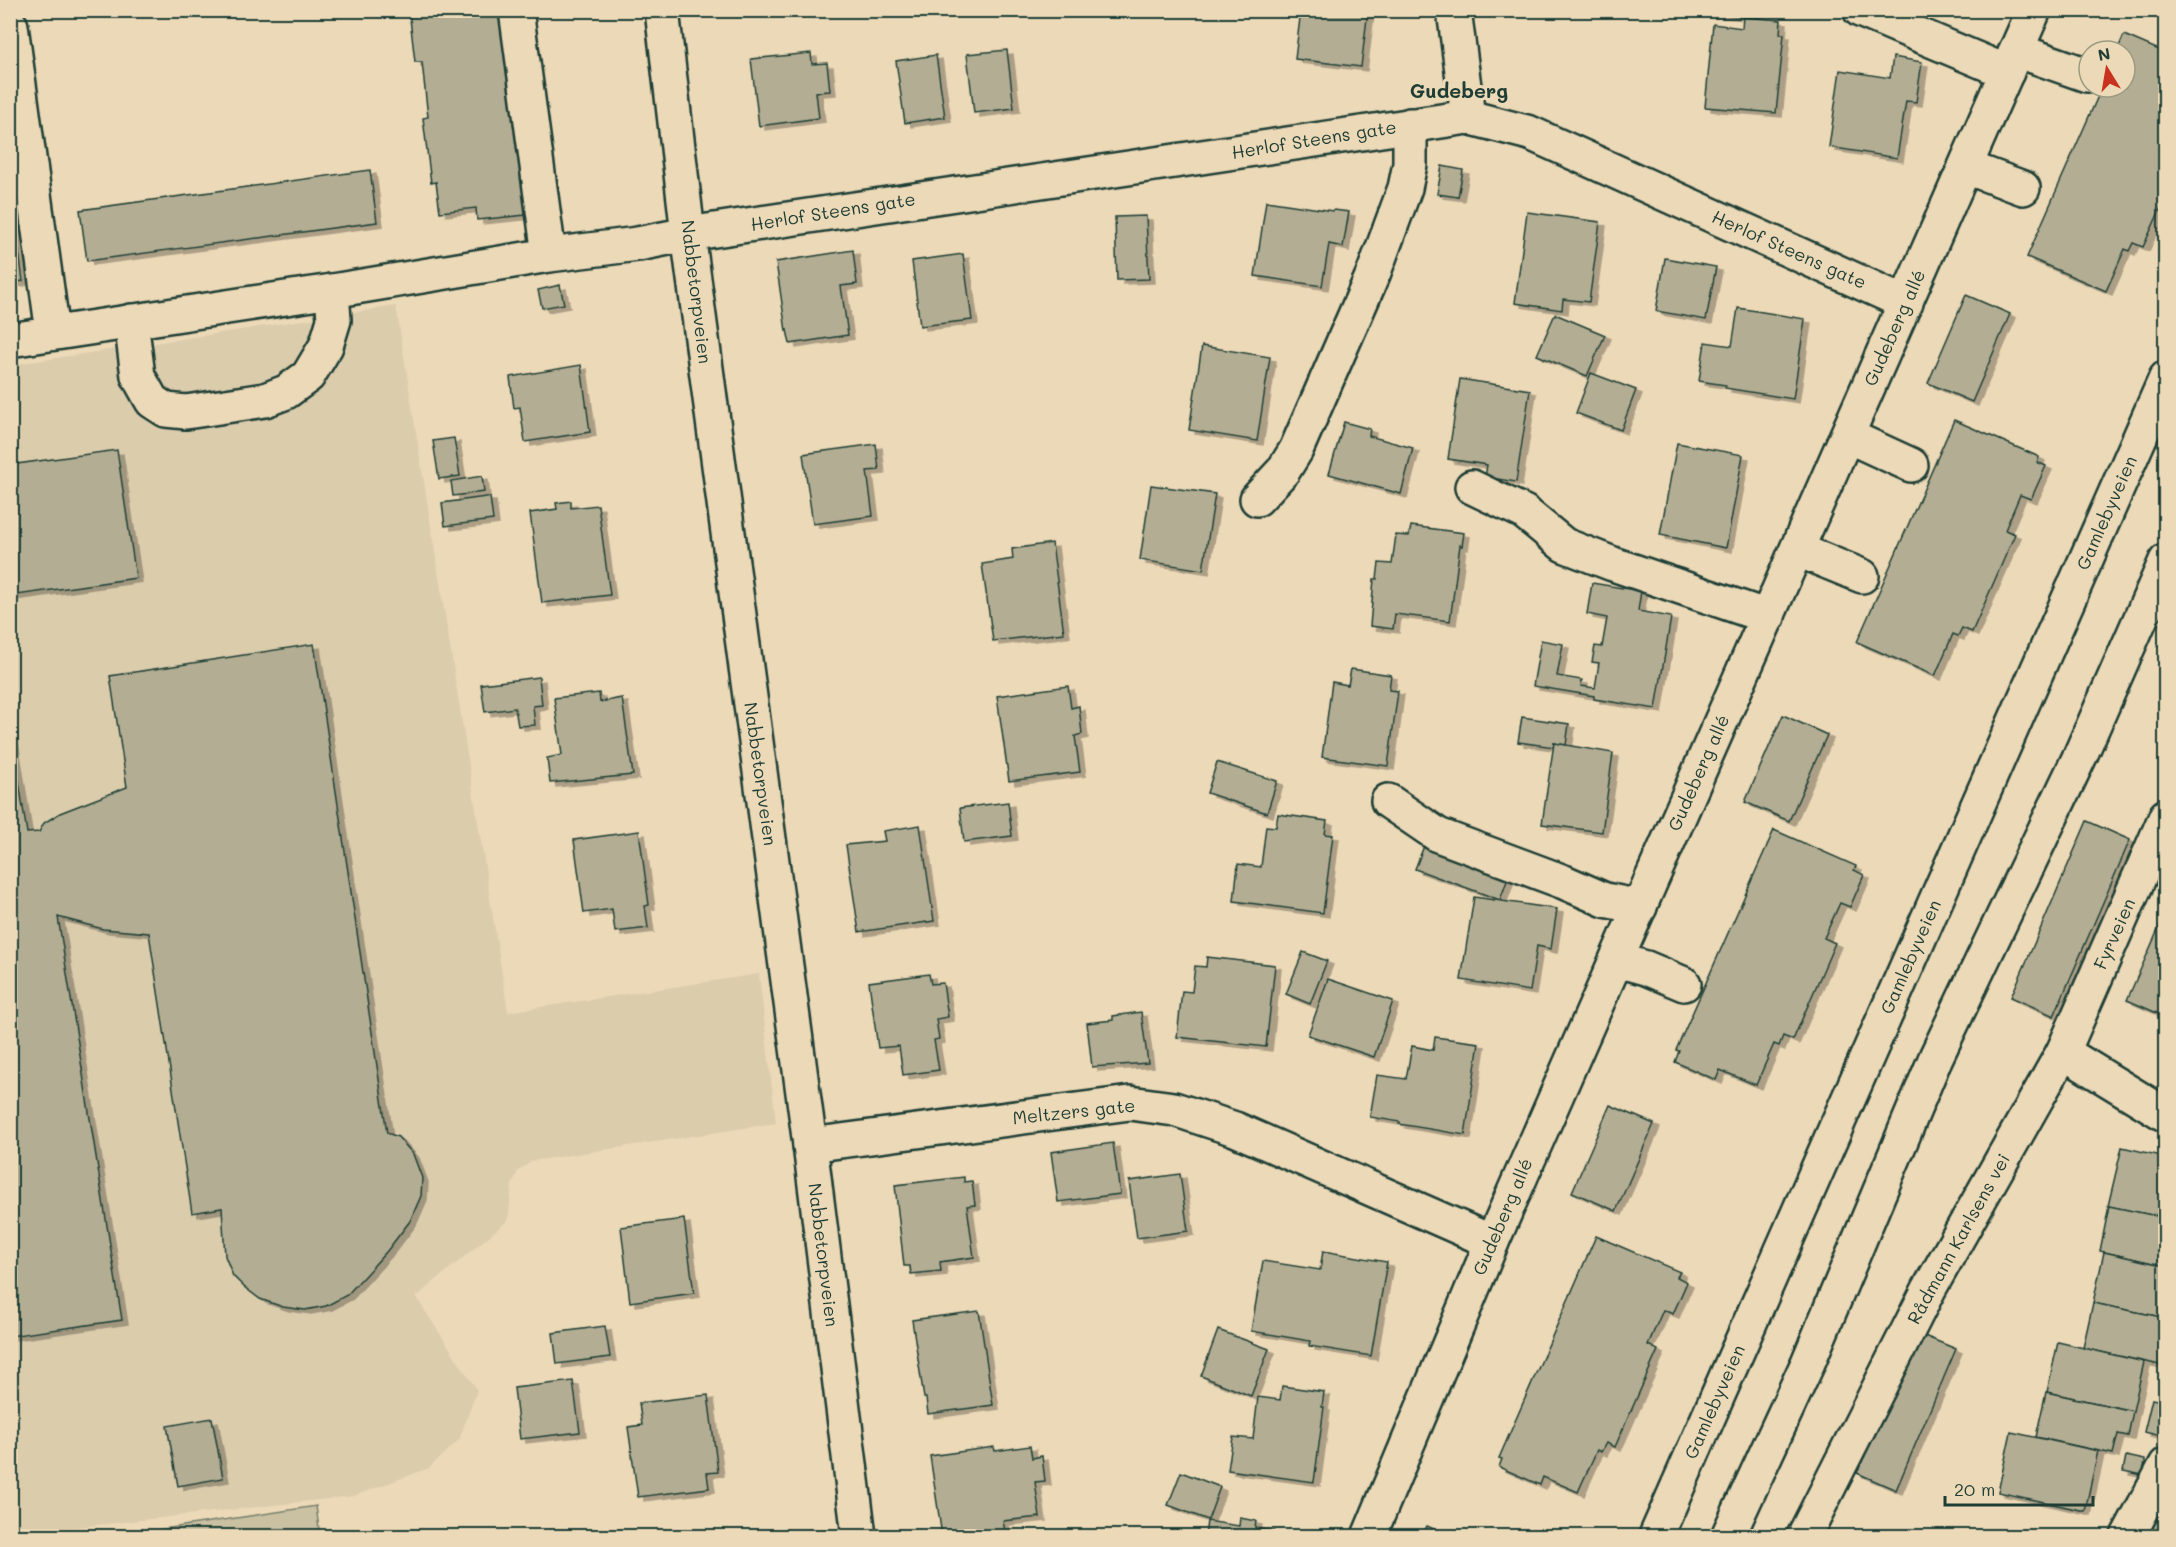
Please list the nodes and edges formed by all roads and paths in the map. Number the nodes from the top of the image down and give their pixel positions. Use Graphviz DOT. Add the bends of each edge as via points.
graph roads {
  1 [pos="516,10"];
  2 [pos="662,10"];
  3 [pos="1454,10"];
  4 [pos="1860,10"];
  5 [pos="2034,10"];
  6 [pos="11,26"];
  7 [pos="2012,61"];
  8 [pos="2077,73"];
  9 [pos="1468,117"];
  10 [pos="1410,125"];
  11 [pos="1966,167"];
  12 [pos="2023,188"];
  13 [pos="688,234"];
  14 [pos="549,255"];
  15 [pos="332,291"];
  16 [pos="1906,303"];
  17 [pos="131,321"];
  18 [pos="53,333"];
  19 [pos="10,340"];
  20 [pos="2166,378"];
  21 [pos="1848,436"];
  22 [pos="1911,465"];
  23 [pos="1472,487"];
  24 [pos="1257,499"];
  25 [pos="1798,550"];
  26 [pos="2166,561"];
  27 [pos="1862,576"];
  28 [pos="1768,617"];
  29 [pos="1388,801"];
  30 [pos="2166,816"];
  31 [pos="1640,907"];
  32 [pos="1617,960"];
  33 [pos="1684,984"];
  34 [pos="2063,1052"];
  35 [pos="2166,1115"];
  36 [pos="810,1145"];
  37 [pos="1492,1242"];
  38 [pos="2166,1465"];
  39 [pos="859,1536"];
  40 [pos="1369,1536"];
  41 [pos="1656,1536"];
  42 [pos="1728,1536"];
  43 [pos="1804,1536"];
  44 [pos="2128,1536"];
  1 -- 14 [label="street"];
  2 -- 13 [label="street, Nabbetorpveien"];
  3 -- 9 [label="street"];
  4 -- 7 [label="street"];
  5 -- 7 [label="street, Gudeberg allé"];
  6 -- 18 [label="street"];
  7 -- 8 [label="street"];
  7 -- 11 [label="street, Gudeberg allé"];
  9 -- 10 [label="street, Herlof Steens gate"];
  9 -- 16 [label="street, Herlof Steens gate" via="1530,133"];
  10 -- 13 [label="street, Herlof Steens gate"];
  10 -- 24 [label="street" via="1410,164 1405,188 1374,272 1296,450"];
  11 -- 12 [label="street"];
  11 -- 16 [label="street, Gudeberg allé"];
  13 -- 14 [label="street, Herlof Steens gate"];
  13 -- 36 [label="street, Nabbetorpveien"];
  14 -- 15 [label="street, Herlof Steens gate"];
  15 -- 17 [label="street, Herlof Steens gate"];
  15 -- 17 [label="street" via="334,320 326,346 308,376 266,400 186,412 166,410 152,401 138,376"];
  16 -- 21 [label="street, Gudeberg allé"];
  17 -- 18 [label="street, Herlof Steens gate"];
  18 -- 19 [label="street, Herlof Steens gate"];
  20 -- 41 [label="street, Gamlebyveien"];
  21 -- 22 [label="street"];
  21 -- 25 [label="street, Gudeberg allé"];
  23 -- 28 [label="street" via="1524,512 1564,545"];
  25 -- 27 [label="street"];
  25 -- 28 [label="street, Gudeberg allé"];
  26 -- 42 [label="street" via="2080,756 1936,1057 1807,1365"];
  28 -- 31 [label="street, Gudeberg allé"];
  29 -- 31 [label="street" via="1438,836 1605,900"];
  30 -- 34 [label="street, Fyrveien"];
  31 -- 32 [label="street, Gudeberg allé"];
  32 -- 33 [label="street"];
  32 -- 37 [label="street, Gudeberg allé"];
  34 -- 35 [label="street"];
  34 -- 43 [label="street, Rådmann Karlsens vei" via="1929,1289"];
  36 -- 37 [label="street, Meltzers gate" via="1130,1103 1174,1109 1235,1129"];
  36 -- 39 [label="street, Nabbetorpveien"];
  37 -- 40 [label="street, Gudeberg allé"];
  38 -- 44 [label="street"];
}
